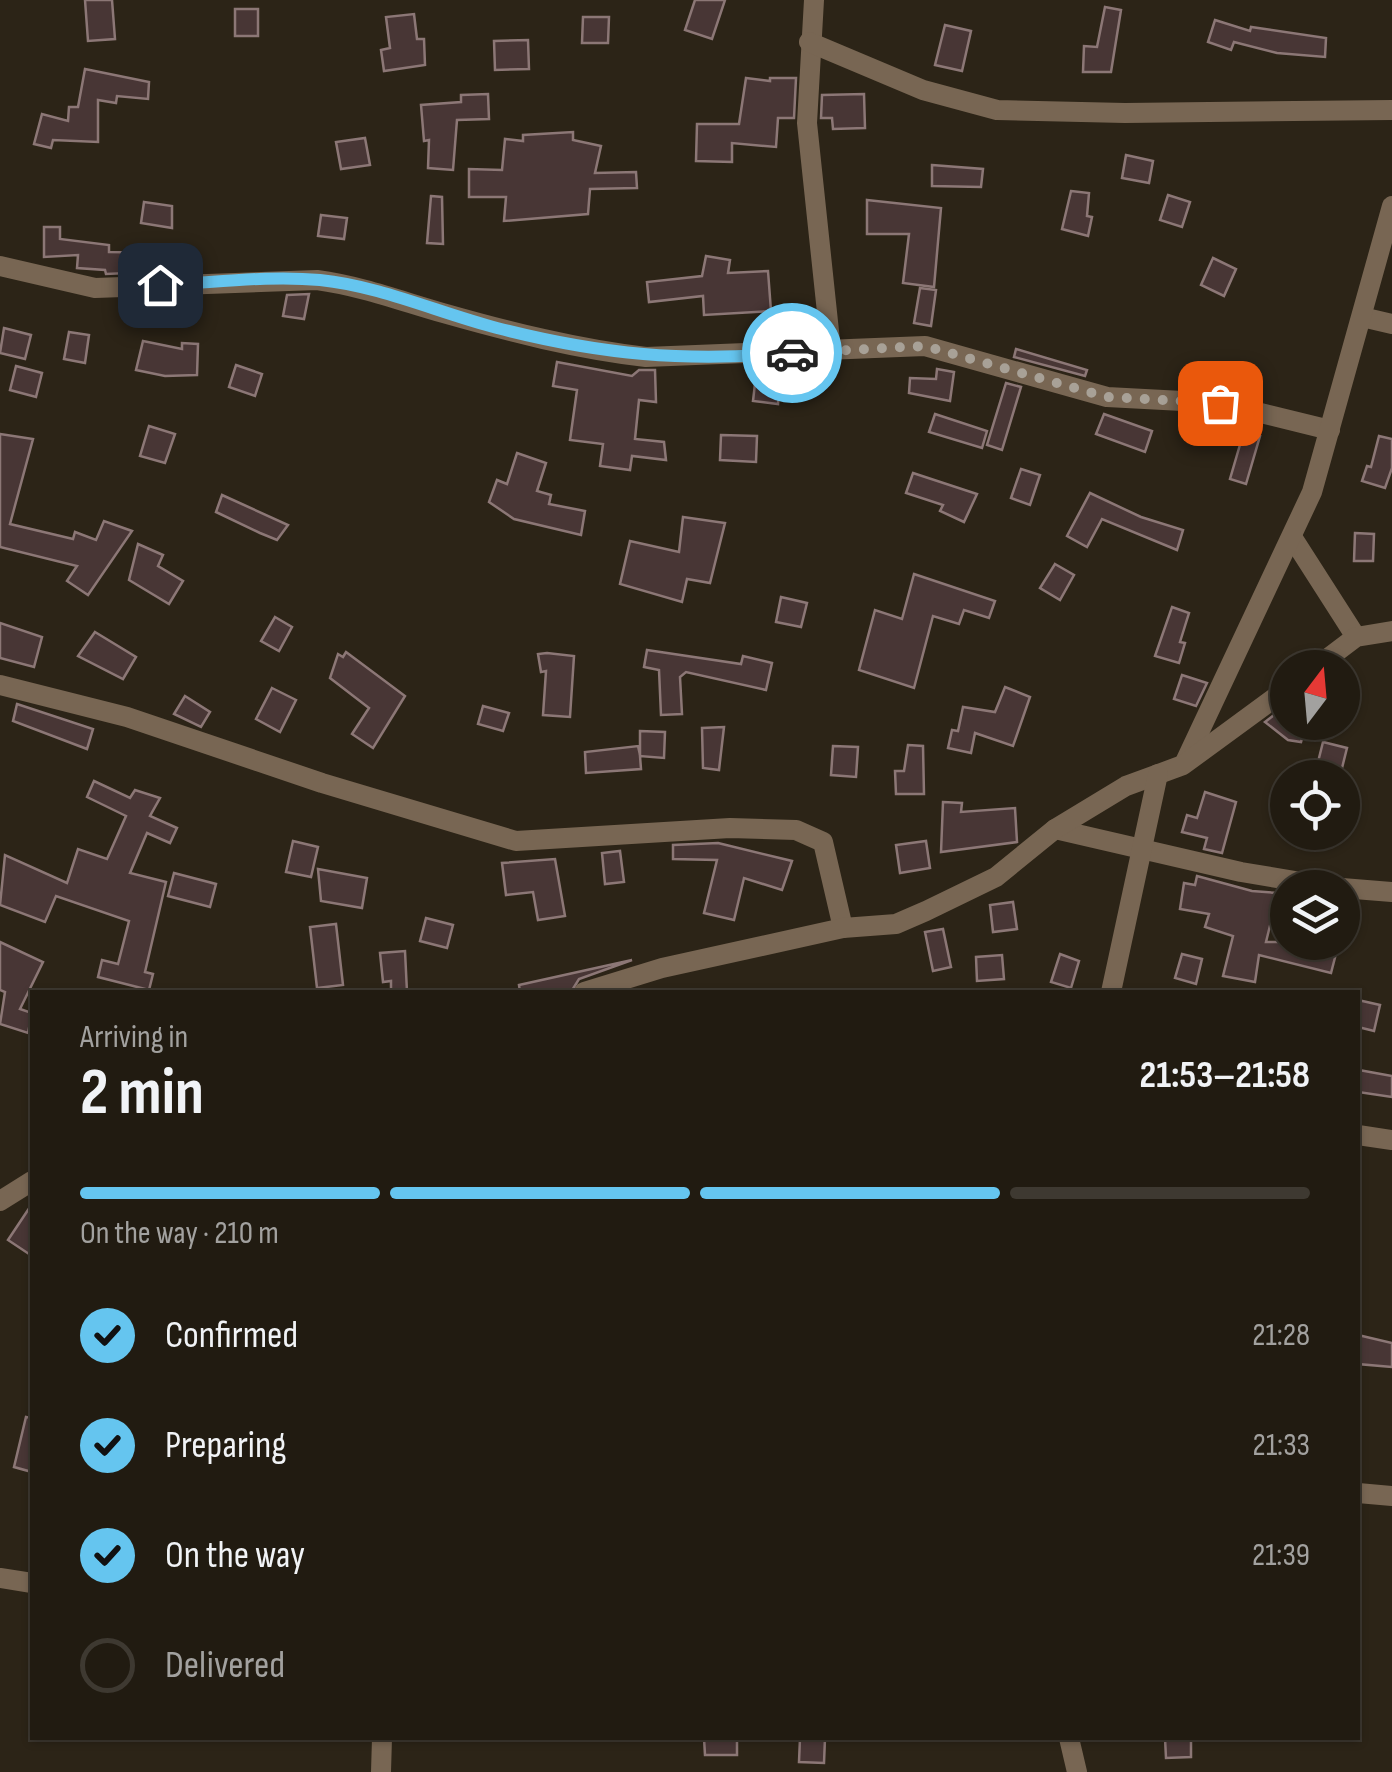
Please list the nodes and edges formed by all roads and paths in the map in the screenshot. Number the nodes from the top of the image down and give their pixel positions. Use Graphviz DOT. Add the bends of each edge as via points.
graph roads {
  1 [pos="814,0"];
  2 [pos="809,42"];
  3 [pos="1392,110"];
  4 [pos="1392,206"];
  5 [pos="0,266"];
  6 [pos="1362,317"];
  7 [pos="1392,324"];
  8 [pos="831,350"];
  9 [pos="1330,430"];
  10 [pos="1292,537"];
  11 [pos="1392,631"];
  12 [pos="1356,637"];
  13 [pos="1339,650"];
  14 [pos="0,685"];
  15 [pos="1270,701"];
  16 [pos="1183,765"];
  17 [pos="1158,774"];
  18 [pos="1056,829"];
  19 [pos="1144,850"];
  20 [pos="1270,877"];
  21 [pos="1360,890"];
  22 [pos="1392,892"];
  23 [pos="843,928"];
  24 [pos="590,990"];
  25 [pos="1111,990"];
  26 [pos="1360,1134"];
  27 [pos="1392,1140"];
  28 [pos="30,1182"];
  29 [pos="0,1201"];
  30 [pos="1360,1494"];
  31 [pos="1392,1496"];
  32 [pos="0,1578"];
  33 [pos="30,1583"];
  34 [pos="382,1740"];
  35 [pos="1070,1740"];
  36 [pos="382,1772"];
  37 [pos="1077,1772"];
  1 -- 2 [label="street"];
  2 -- 3 [label="street" via="923,90 997,110"];
  2 -- 8 [label="street" via="807,122"];
  4 -- 6 [label="street"];
  5 -- 8 [label="street" via="94,288 317,280 646,358"];
  6 -- 7 [label="street"];
  6 -- 9 [label="street"];
  8 -- 9 [label="street" via="925,346 1107,397 1220,403"];
  9 -- 10 [label="street"];
  10 -- 12 [label="street"];
  10 -- 16 [label="street"];
  11 -- 12 [label="street"];
  12 -- 13 [label="street"];
  14 -- 23 [label="street" via="127,717 516,841 796,830 824,842"];
  15 -- 16 [label="street"];
  16 -- 17 [label="street"];
  17 -- 18 [label="street"];
  17 -- 19 [label="street"];
  18 -- 19 [label="street"];
  18 -- 23 [label="street" via="996,878 926,912 896,924"];
  19 -- 20 [label="street"];
  19 -- 25 [label="street"];
  21 -- 22 [label="street"];
  23 -- 24 [label="street"];
  26 -- 27 [label="street"];
  28 -- 29 [label="street"];
  30 -- 31 [label="street"];
  32 -- 33 [label="street"];
  34 -- 36 [label="street"];
  35 -- 37 [label="street"];
}
